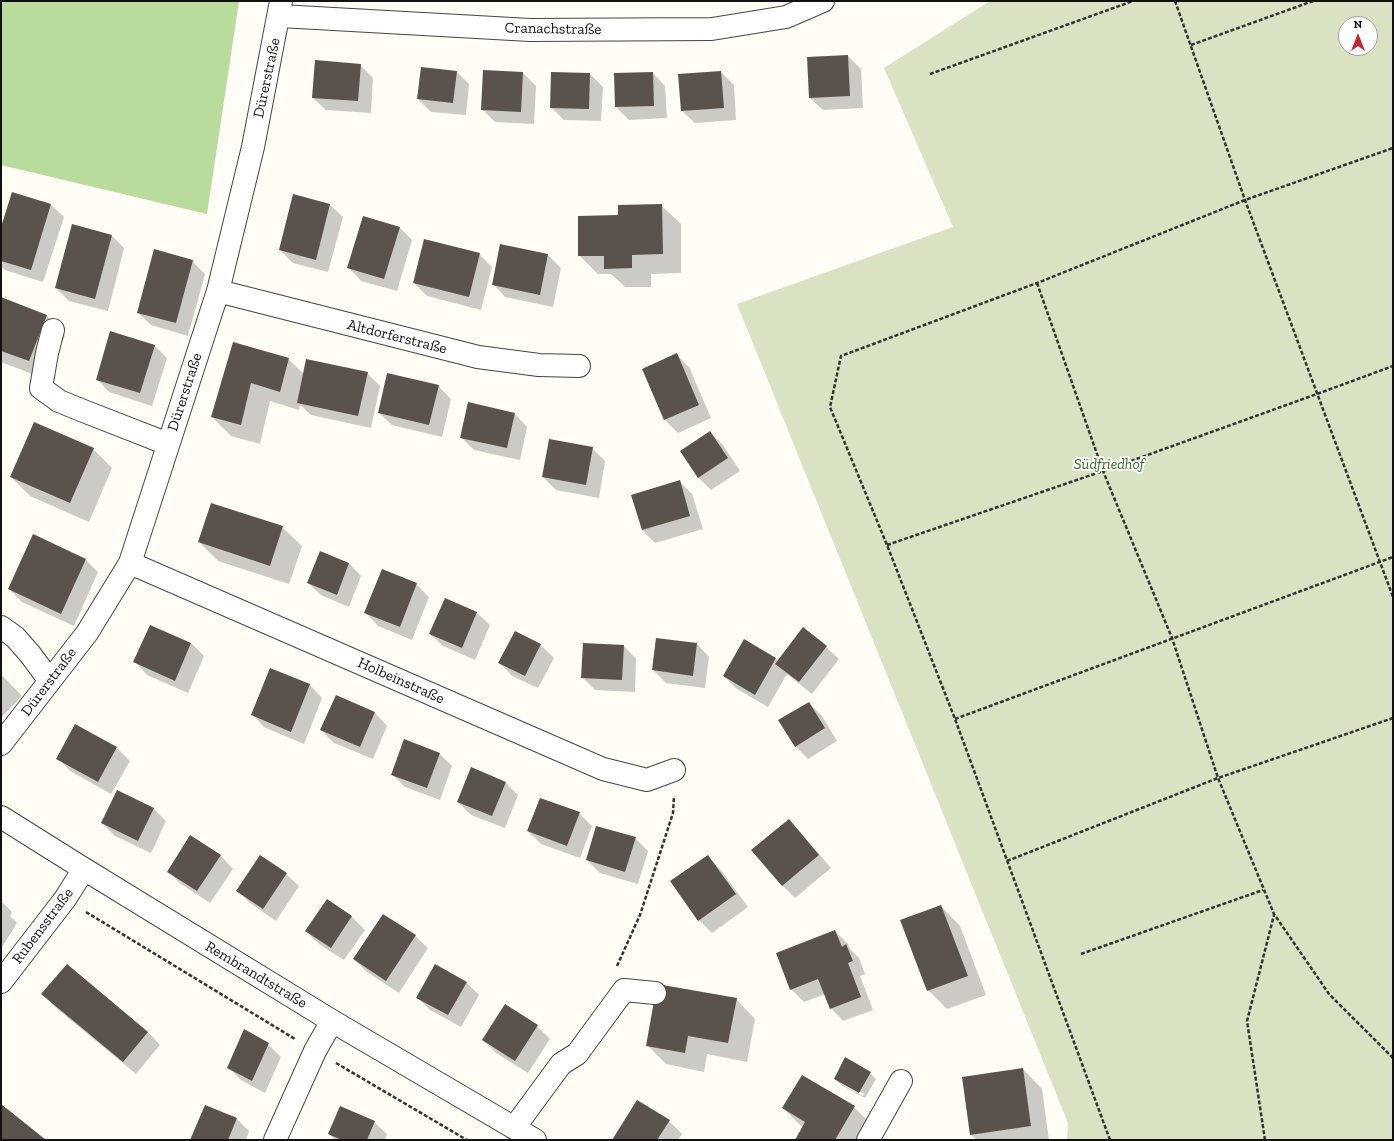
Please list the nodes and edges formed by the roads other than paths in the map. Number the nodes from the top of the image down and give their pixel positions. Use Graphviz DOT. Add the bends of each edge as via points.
graph roads {
  1 [pos="823,1"];
  2 [pos="280,9"];
  3 [pos="218,291"];
  4 [pos="53,330"];
  5 [pos="579,366"];
  6 [pos="168,444"];
  7 [pos="130,563"];
  8 [pos="1,626"];
  9 [pos="50,681"];
  10 [pos="1,744"];
  11 [pos="674,770"];
  12 [pos="1,817"];
  13 [pos="84,869"];
  14 [pos="1,982"];
  15 [pos="656,993"];
  16 [pos="332,1021"];
  17 [pos="901,1082"];
  18 [pos="514,1128"];
  19 [pos="275,1140"];
  20 [pos="535,1140"];
  21 [pos="868,1140"];
  1 -- 2 [label="street, Cranachstraße" via="786,17 712,29 530,30"];
  2 -- 3 [label="street, Dürerstraße" via="253,147"];
  3 -- 5 [label="street, Altdorferstraße" via="478,357 539,365"];
  3 -- 6 [label="street, Dürerstraße"];
  4 -- 6 [label="street" via="41,388 59,401"];
  6 -- 7 [label="street, Dürerstraße"];
  7 -- 9 [label="street, Dürerstraße" via="87,632"];
  7 -- 11 [label="street, Holbeinstraße" via="603,769 646,780"];
  8 -- 9 [label="street" via="15,637"];
  9 -- 10 [label="street, Dürerstraße"];
  12 -- 13 [label="street, Rembrandtstraße"];
  13 -- 14 [label="street, Rubensstraße" via="65,899"];
  13 -- 16 [label="street, Rembrandtstraße"];
  15 -- 18 [label="street" via="624,990 577,1054 561,1064"];
  16 -- 18 [label="street, Rembrandtstraße"];
  16 -- 19 [label="street"];
  17 -- 21 [label="street"];
  18 -- 20 [label="street, Rembrandtstraße"];
}
